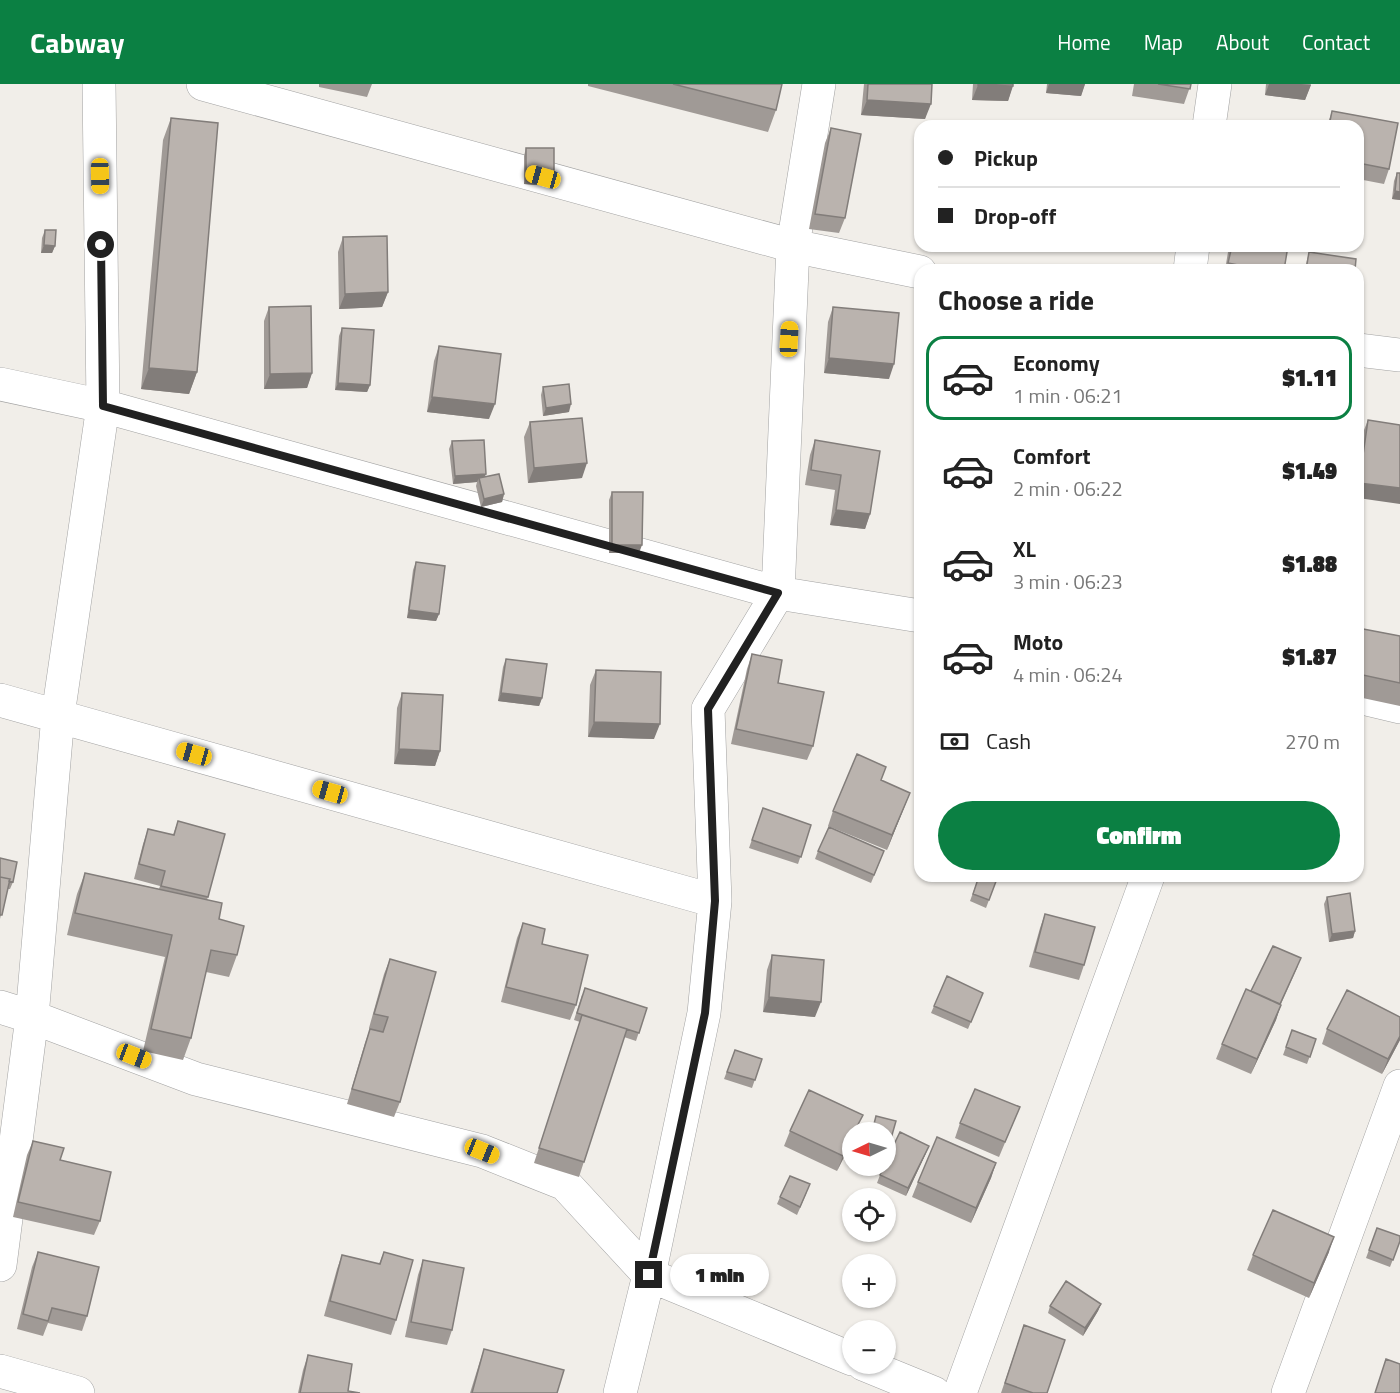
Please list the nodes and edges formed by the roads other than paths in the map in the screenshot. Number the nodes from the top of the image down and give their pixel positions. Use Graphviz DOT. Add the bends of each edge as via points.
graph roads {
  1 [pos="99,84"];
  2 [pos="203,84"];
  3 [pos="819,84"];
  4 [pos="1215,84"];
  5 [pos="1210,120"];
  6 [pos="793,246"];
  7 [pos="914,271"];
  8 [pos="1364,351"];
  9 [pos="1400,355"];
  10 [pos="0,384"];
  11 [pos="103,406"];
  12 [pos="778,593"];
  13 [pos="914,615"];
  14 [pos="1364,698"];
  15 [pos="0,700"];
  16 [pos="1400,707"];
  17 [pos="58,716"];
  18 [pos="1146,882"];
  19 [pos="715,901"];
  20 [pos="0,1007"];
  21 [pos="32,1017"];
  22 [pos="1400,1086"];
  23 [pos="0,1265"];
  24 [pos="649,1275"];
  25 [pos="842,1355"];
  26 [pos="0,1371"];
  27 [pos="887,1374"];
  28 [pos="78,1393"];
  29 [pos="620,1393"];
  30 [pos="934,1393"];
  31 [pos="960,1393"];
  32 [pos="1288,1393"];
  1 -- 11 [label="street"];
  2 -- 6 [label="street"];
  3 -- 6 [label="street"];
  4 -- 5 [label="street"];
  6 -- 7 [label="street"];
  6 -- 12 [label="street"];
  8 -- 9 [label="street"];
  10 -- 11 [label="street"];
  11 -- 12 [label="street"];
  11 -- 17 [label="street"];
  12 -- 13 [label="street"];
  12 -- 19 [label="street" via="708,709"];
  14 -- 16 [label="street"];
  15 -- 17 [label="street"];
  17 -- 19 [label="street"];
  17 -- 21 [label="street"];
  18 -- 31 [label="street"];
  19 -- 24 [label="street" via="705,1013"];
  20 -- 21 [label="street"];
  21 -- 23 [label="street"];
  21 -- 24 [label="street" via="196,1079 482,1151 565,1184"];
  22 -- 32 [label="street"];
  24 -- 25 [label="street"];
  24 -- 29 [label="street"];
  26 -- 28 [label="street"];
  27 -- 30 [label="street"];
}
